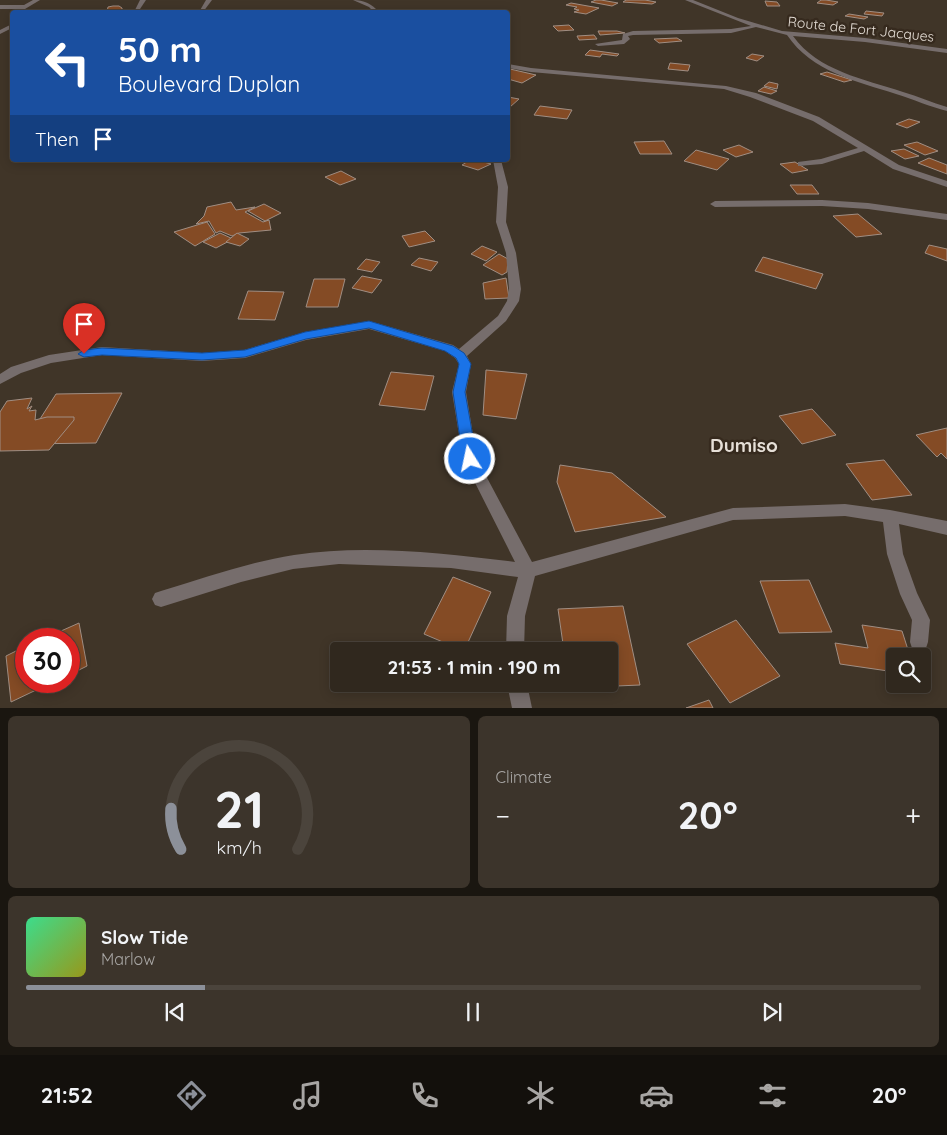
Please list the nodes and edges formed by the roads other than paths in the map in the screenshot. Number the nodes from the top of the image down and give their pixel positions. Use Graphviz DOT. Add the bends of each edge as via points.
graph roads {
  1 [pos="37,0"];
  2 [pos="356,0"];
  3 [pos="688,0"];
  4 [pos="0,7"];
  5 [pos="375,10"];
  6 [pos="756,26"];
  7 [pos="790,35"];
  8 [pos="598,44"];
  9 [pos="947,51"];
  10 [pos="510,66"];
  11 [pos="947,109"];
  12 [pos="867,148"];
  13 [pos="497,162"];
  14 [pos="800,164"];
  15 [pos="947,184"];
  16 [pos="715,204"];
  17 [pos="947,216"];
  18 [pos="460,356"];
  19 [pos="0,380"];
  20 [pos="890,516"];
  21 [pos="947,528"];
  22 [pos="528,571"];
  23 [pos="161,599"];
  24 [pos="515,642"];
  25 [pos="919,642"];
  26 [pos="519,692"];
  27 [pos="522,708"];
  1 -- 4 [label="street" via="25,7"];
  2 -- 5 [label="street"];
  3 -- 6 [label="street, Route de Fort Jacques"];
  6 -- 7 [label="street, Route de Fort Jacques"];
  6 -- 8 [label="street" via="731,31 633,33 625,35 627,39 624,42"];
  7 -- 9 [label="street, Route de Fort Jacques" via="865,40"];
  7 -- 11 [label="street" via="797,46 827,68"];
  10 -- 12 [label="street" via="724,87 816,119"];
  12 -- 14 [label="street"];
  12 -- 15 [label="street" via="896,167"];
  13 -- 18 [label="street" via="503,187 501,222 511,253 514,301 502,318"];
  16 -- 17 [label="street" via="822,203"];
  18 -- 19 [label="street" via="449,348 369,325 305,336 245,354 202,357 102,351 48,359 16,370"];
  18 -- 22 [label="street" via="465,364 459,392 470,459"];
  20 -- 21 [label="street"];
  20 -- 22 [label="street" via="845,510 733,514"];
  20 -- 25 [label="street" via="895,554 921,620"];
  22 -- 23 [label="street" via="451,561 340,557 293,562 241,574"];
  22 -- 24 [label="street" via="516,616"];
  26 -- 27 [label="street"];
}
